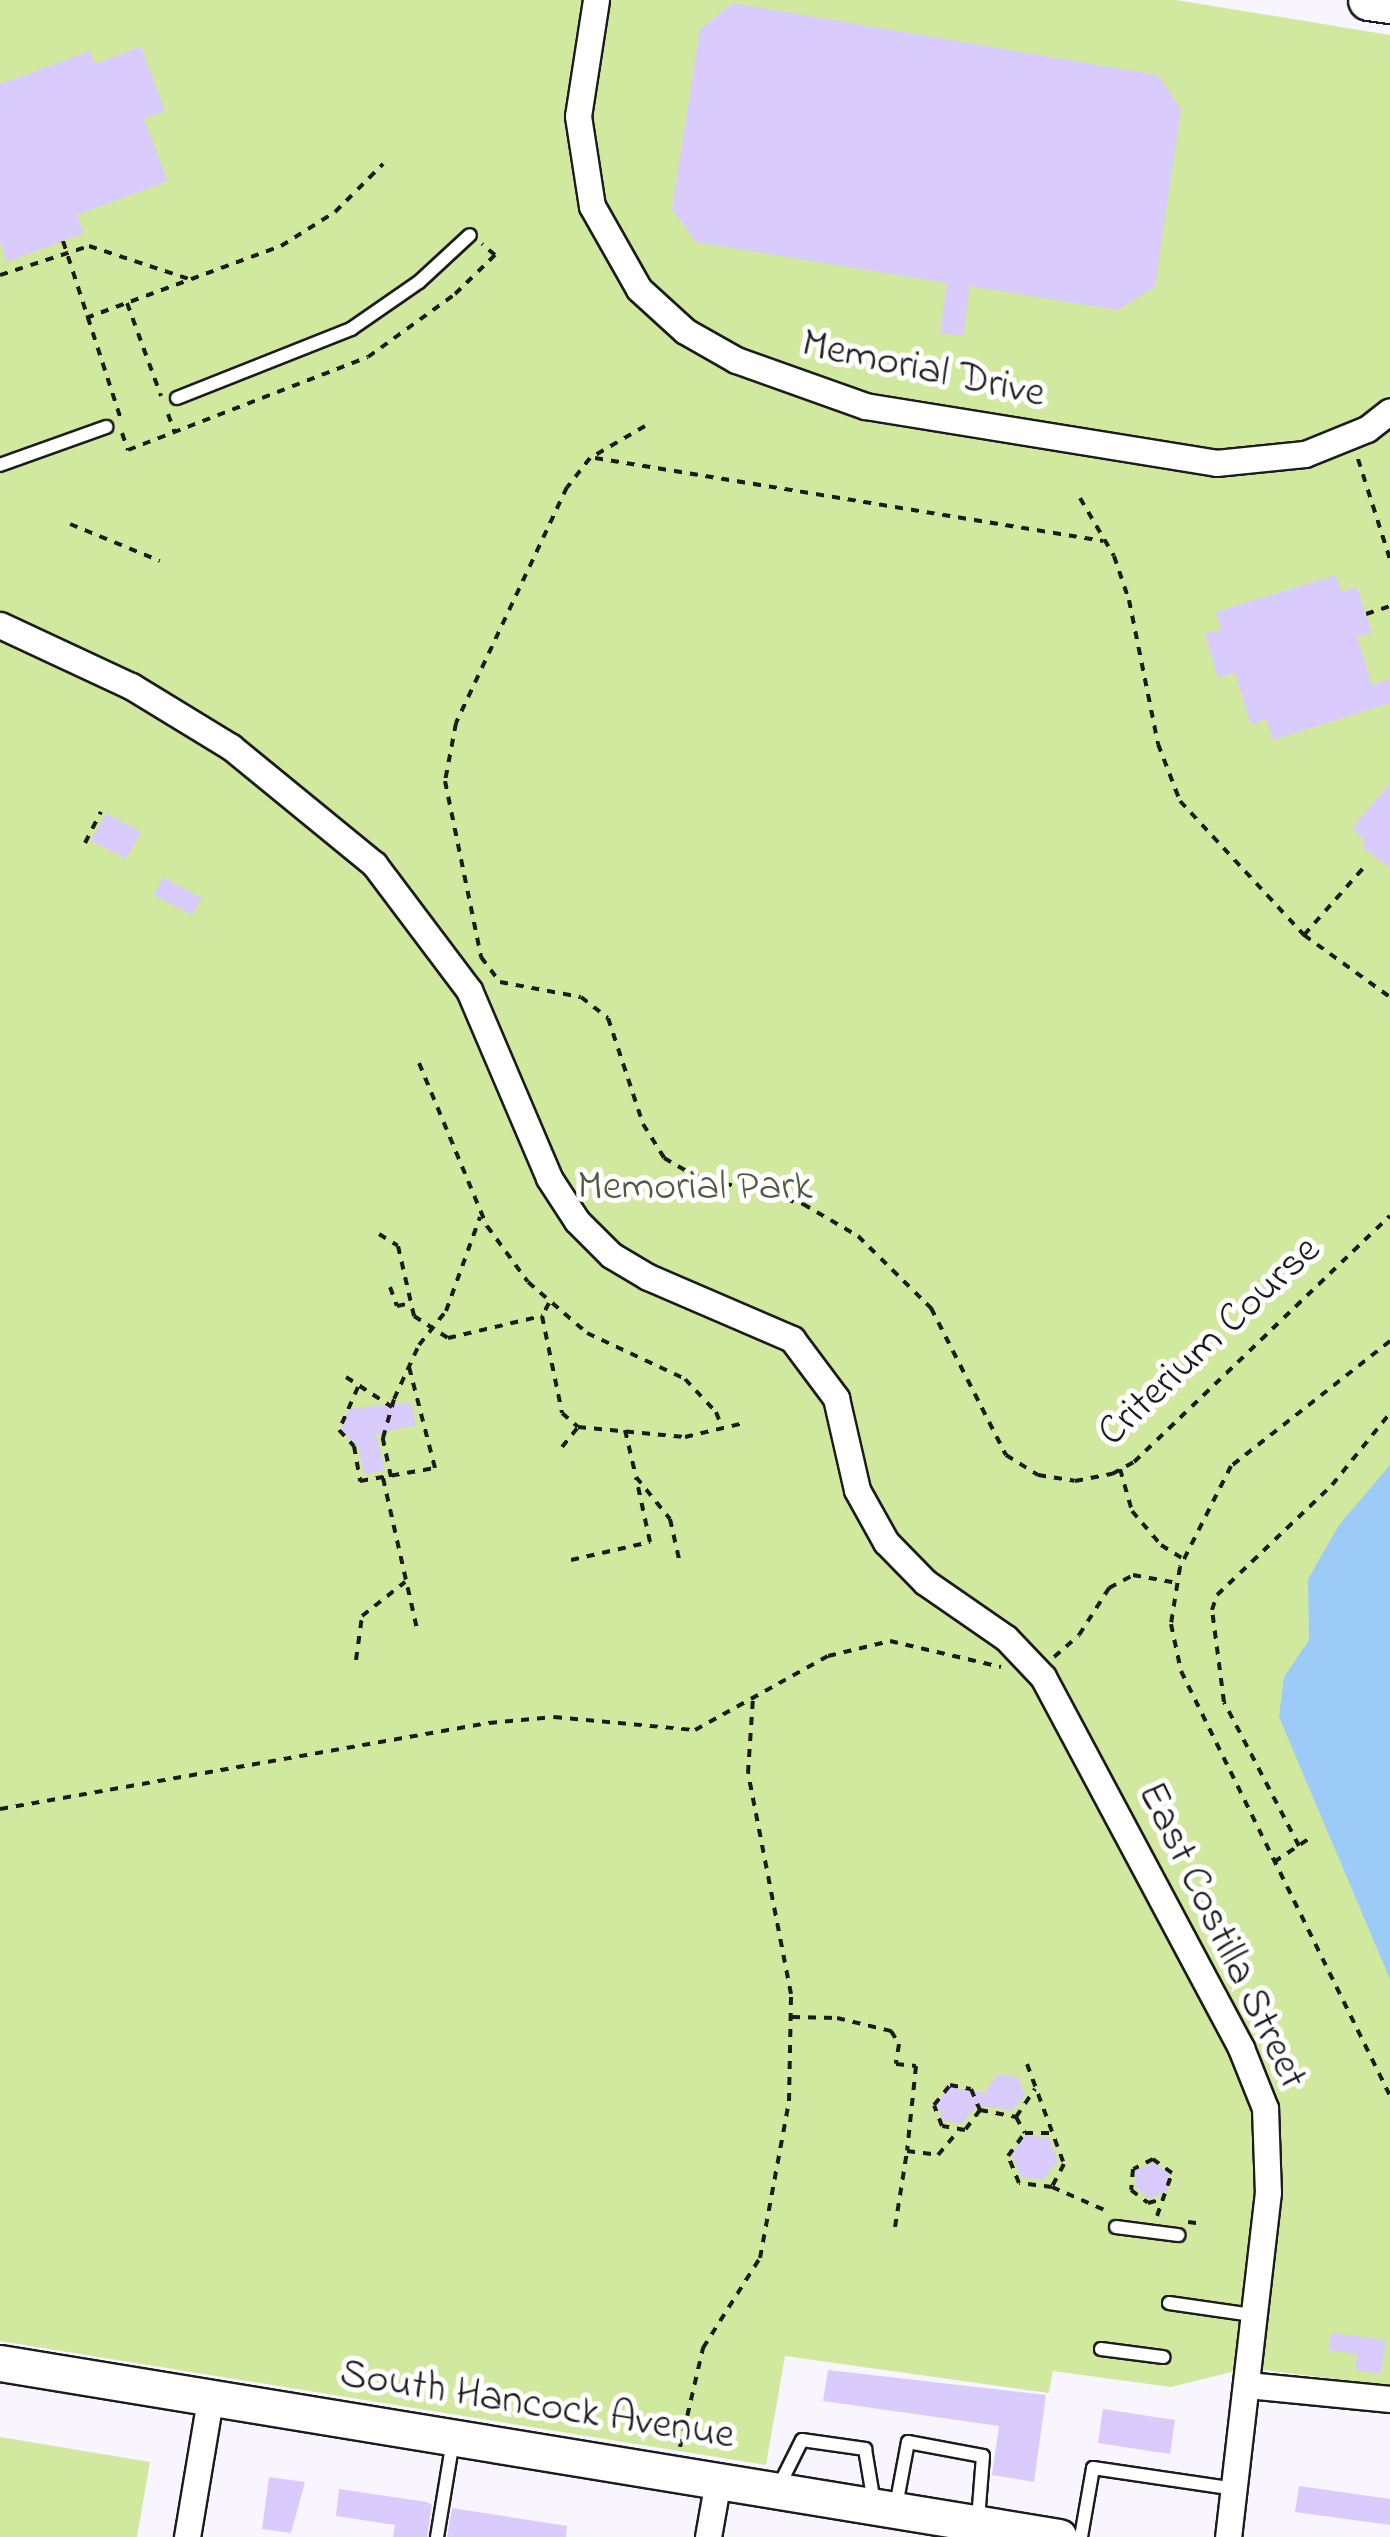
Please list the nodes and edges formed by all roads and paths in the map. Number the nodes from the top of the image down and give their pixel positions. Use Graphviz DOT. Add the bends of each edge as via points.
graph roads {
  1 [pos="596,0"];
  2 [pos="1369,0"];
  3 [pos="1390,4"];
  4 [pos="383,164"];
  5 [pos="470,235"];
  6 [pos="0,275"];
  7 [pos="189,279"];
  8 [pos="126,303"];
  9 [pos="86,318"];
  10 [pos="177,398"];
  11 [pos="1390,411"];
  12 [pos="645,426"];
  13 [pos="106,427"];
  14 [pos="175,434"];
  15 [pos="1350,436"];
  16 [pos="590,458"];
  17 [pos="0,465"];
  18 [pos="1080,498"];
  19 [pos="70,524"];
  20 [pos="1106,542"];
  21 [pos="1390,559"];
  22 [pos="160,561"];
  23 [pos="1390,606"];
  24 [pos="1366,614"];
  25 [pos="0,625"];
  26 [pos="101,812"];
  27 [pos="85,844"];
  28 [pos="1366,866"];
  29 [pos="1304,935"];
  30 [pos="1390,998"];
  31 [pos="419,1063"];
  32 [pos="482,1214"];
  33 [pos="1390,1216"];
  34 [pos="379,1234"];
  35 [pos="390,1288"];
  36 [pos="411,1303"];
  37 [pos="549,1303"];
  38 [pos="542,1316"];
  39 [pos="432,1328"];
  40 [pos="1390,1340"];
  41 [pos="408,1363"];
  42 [pos="346,1377"];
  43 [pos="358,1388"];
  44 [pos="392,1407"];
  45 [pos="1390,1412"];
  46 [pos="740,1424"];
  47 [pos="578,1427"];
  48 [pos="624,1428"];
  49 [pos="722,1428"];
  50 [pos="562,1447"];
  51 [pos="1120,1469"];
  52 [pos="636,1476"];
  53 [pos="382,1478"];
  54 [pos="391,1478"];
  55 [pos="678,1559"];
  56 [pos="572,1560"];
  57 [pos="1183,1560"];
  58 [pos="406,1580"];
  59 [pos="1177,1582"];
  60 [pos="417,1629"];
  61 [pos="356,1660"];
  62 [pos="1030,1660"];
  63 [pos="753,1698"];
  64 [pos="0,1810"];
  65 [pos="1310,1838"];
  66 [pos="1299,1846"];
  67 [pos="1274,1862"];
  68 [pos="791,2017"];
  69 [pos="1027,2064"];
  70 [pos="1036,2086"];
  71 [pos="1390,2094"];
  72 [pos="980,2110"];
  73 [pos="1016,2117"];
  74 [pos="960,2129"];
  75 [pos="1025,2133"];
  76 [pos="1054,2133"];
  77 [pos="906,2151"];
  78 [pos="1052,2187"];
  79 [pos="1159,2200"];
  80 [pos="1125,2214"];
  81 [pos="1141,2216"];
  82 [pos="1204,2224"];
  83 [pos="1156,2225"];
  84 [pos="895,2227"];
  85 [pos="1116,2227"];
  86 [pos="1178,2235"];
  87 [pos="1170,2303"];
  88 [pos="1252,2314"];
  89 [pos="1101,2350"];
  90 [pos="1163,2357"];
  91 [pos="0,2364"];
  92 [pos="1246,2385"];
  93 [pos="1390,2399"];
  94 [pos="210,2400"];
  95 [pos="454,2438"];
  96 [pos="673,2472"];
  97 [pos="718,2480"];
  98 [pos="1235,2488"];
  99 [pos="778,2490"];
  100 [pos="885,2508"];
  101 [pos="976,2530"];
  102 [pos="187,2537"];
  103 [pos="437,2537"];
  104 [pos="708,2537"];
  105 [pos="1059,2537"];
  106 [pos="1081,2537"];
  107 [pos="1228,2537"];
  1 -- 15 [label="street, Memorial Drive" via="578,116 592,206 638,289 711,347 837,400 1170,458 1261,462"];
  2 -- 3 [label="main road"];
  4 -- 7 [label="path" via="299,236"];
  5 -- 10 [label="lane" via="351,329"];
  6 -- 7 [label="path" via="89,246"];
  7 -- 8 [label="path"];
  8 -- 9 [label="path"];
  8 -- 14 [label="path"];
  11 -- 15 [label="street, Memorial Drive"];
  12 -- 16 [label="path, Criterium Course"];
  13 -- 17 [label="lane"];
  15 -- 21 [label="path"];
  16 -- 20 [label="path"];
  16 -- 51 [label="path, Criterium Course" via="567,487 450,739 449,824 481,957 500,982 581,997 608,1018 643,1124 677,1168 830,1216 906,1277 930,1308 1006,1455 1038,1474 1075,1482"];
  18 -- 20 [label="path"];
  19 -- 22 [label="path"];
  20 -- 29 [label="path" via="1129,600 1172,787"];
  23 -- 24 [label="path"];
  25 -- 62 [label="street, East Costilla Street" via="131,686 231,748 374,864 469,990 549,1178 577,1221 611,1255 648,1277 792,1339 836,1398 857,1490 886,1542 925,1582"];
  26 -- 27 [label="path"];
  28 -- 29 [label="path"];
  29 -- 30 [label="path"];
  31 -- 32 [label="path"];
  32 -- 37 [label="path" via="506,1256"];
  32 -- 39 [label="path" via="464,1246 446,1310"];
  33 -- 51 [label="path, Criterium Course"];
  34 -- 36 [label="path" via="398,1246"];
  35 -- 36 [label="path" via="397,1306"];
  36 -- 39 [label="path" via="414,1316"];
  37 -- 38 [label="path"];
  37 -- 49 [label="path" via="587,1333 686,1379"];
  38 -- 39 [label="path" via="448,1338"];
  38 -- 47 [label="path" via="562,1413"];
  39 -- 41 [label="path"];
  40 -- 57 [label="path" via="1250,1446 1210,1499"];
  41 -- 44 [label="path"];
  41 -- 54 [label="path" via="436,1468"];
  42 -- 43 [label="path"];
  43 -- 44 [label="path"];
  43 -- 53 [label="path" via="339,1430 354,1446 360,1482"];
  44 -- 54 [label="path" via="383,1438"];
  45 -- 66 [label="path" via="1332,1485 1217,1595 1212,1610 1224,1702"];
  46 -- 49 [label="path"];
  47 -- 48 [label="path" via="602,1434"];
  47 -- 50 [label="path"];
  48 -- 49 [label="path" via="685,1437"];
  48 -- 52 [label="path"];
  51 -- 57 [label="path" via="1132,1510"];
  52 -- 55 [label="path" via="670,1519"];
  52 -- 56 [label="path" via="650,1542"];
  53 -- 54 [label="path"];
  53 -- 58 [label="path"];
  57 -- 59 [label="path"];
  58 -- 60 [label="path"];
  58 -- 61 [label="path" via="390,1600 362,1616"];
  59 -- 62 [label="path" via="1133,1575 1110,1588 1053,1658"];
  59 -- 67 [label="path" via="1172,1624 1181,1671"];
  62 -- 63 [label="path" via="995,1667 890,1641 828,1656"];
  62 -- 88 [label="street, East Costilla Street" via="1255,2078 1270,2154"];
  63 -- 64 [label="path" via="714,1722 678,1733 554,1717 489,1723"];
  63 -- 68 [label="path" via="748,1773"];
  65 -- 66 [label="path"];
  66 -- 67 [label="path"];
  67 -- 71 [label="path"];
  68 -- 77 [label="path" via="837,2018 891,2031 899,2044 896,2064 916,2066"];
  68 -- 96 [label="path" via="789,2101 760,2258 703,2348"];
  69 -- 70 [label="path"];
  70 -- 73 [label="path"];
  70 -- 76 [label="path"];
  72 -- 73 [label="path"];
  72 -- 74 [label="path"];
  72 -- 74 [label="path" via="971,2089 950,2085 934,2106 942,2126"];
  73 -- 75 [label="path"];
  74 -- 77 [label="path" via="938,2154"];
  75 -- 76 [label="path"];
  75 -- 78 [label="path" via="1008,2156 1019,2183"];
  76 -- 78 [label="path" via="1064,2164"];
  77 -- 84 [label="path"];
  78 -- 80 [label="path"];
  79 -- 79 [label="path" via="1148,2203 1131,2190 1133,2168 1153,2159 1172,2173 1170,2194"];
  79 -- 83 [label="path"];
  81 -- 83 [label="path"];
  82 -- 83 [label="path"];
  83 -- 85 [label="lane"];
  83 -- 86 [label="lane"];
  87 -- 88 [label="lane"];
  88 -- 92 [label="street, East Costilla Street"];
  89 -- 90 [label="lane"];
  91 -- 94 [label="main road, South Hancock Avenue"];
  92 -- 93 [label="street"];
  92 -- 98 [label="street, East Costilla Street"];
  94 -- 95 [label="main road, South Hancock Avenue"];
  94 -- 102 [label="street"];
  95 -- 96 [label="main road, South Hancock Avenue"];
  95 -- 103 [label="lane"];
  96 -- 97 [label="main road, South Hancock Avenue"];
  97 -- 99 [label="main road, South Hancock Avenue"];
  97 -- 104 [label="street"];
  98 -- 106 [label="lane" via="1092,2468"];
  98 -- 107 [label="street, East Costilla Street"];
  99 -- 100 [label="main road, South Hancock Avenue"];
  99 -- 100 [label="lane" via="802,2440 866,2450"];
  100 -- 101 [label="main road, South Hancock Avenue"];
  100 -- 101 [label="lane" via="908,2442 983,2456"];
  101 -- 105 [label="main road, South Hancock Avenue"];
}
